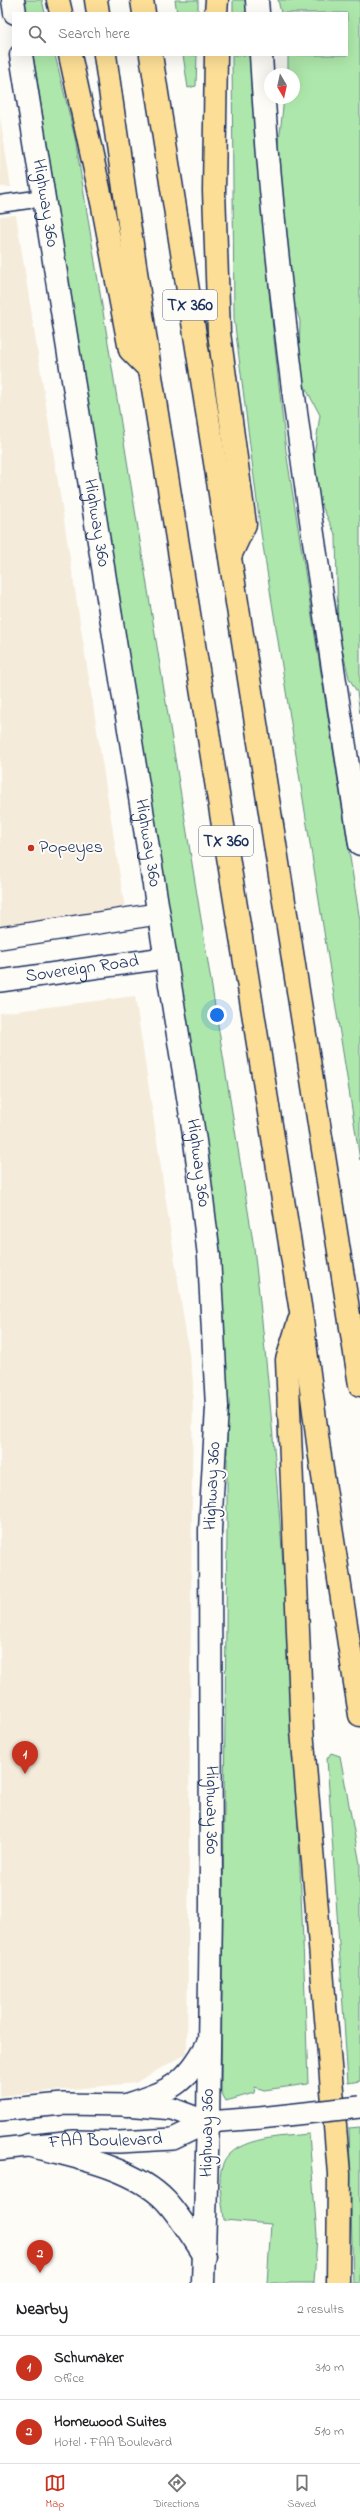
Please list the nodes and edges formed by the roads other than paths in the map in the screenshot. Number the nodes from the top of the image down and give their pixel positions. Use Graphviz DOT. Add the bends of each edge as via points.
graph roads {
  1 [pos="13,0"];
  2 [pos="58,0"];
  3 [pos="96,0"];
  4 [pos="142,0"];
  5 [pos="216,0"];
  6 [pos="258,0"];
  7 [pos="15,12"];
  8 [pos="61,12"];
  9 [pos="98,12"];
  10 [pos="144,12"];
  11 [pos="216,12"];
  12 [pos="258,12"];
  13 [pos="21,56"];
  14 [pos="70,56"];
  15 [pos="105,56"];
  16 [pos="150,56"];
  17 [pos="216,56"];
  18 [pos="261,56"];
  19 [pos="43,198"];
  20 [pos="0,204"];
  21 [pos="150,370"];
  22 [pos="230,556"];
  23 [pos="360,844"];
  24 [pos="157,914"];
  25 [pos="0,938"];
  26 [pos="164,958"];
  27 [pos="0,981"];
  28 [pos="301,1312"];
  29 [pos="360,1385"];
  30 [pos="360,1715"];
  31 [pos="209,2042"];
  32 [pos="126,2105"];
  33 [pos="360,2107"];
  34 [pos="0,2110"];
  35 [pos="208,2122"];
  36 [pos="28,2145"];
  37 [pos="0,2149"];
  38 [pos="205,2256"];
  39 [pos="203,2283"];
  40 [pos="338,2283"];
  1 -- 7 [label="main road"];
  2 -- 8 [label="highway"];
  3 -- 9 [label="highway"];
  4 -- 10 [label="highway"];
  5 -- 11 [label="highway"];
  6 -- 12 [label="main road"];
  13 -- 19 [label="main road, Highway 360"];
  14 -- 21 [label="highway" via="103,207 130,350"];
  15 -- 21 [label="highway, TX 360"];
  16 -- 22 [label="highway, TX 360"];
  17 -- 22 [label="highway" via="214,191 219,333 245,524"];
  18 -- 23 [label="main road" via="265,134 304,481"];
  19 -- 20 [label="street"];
  19 -- 24 [label="main road, Highway 360" via="100,539"];
  21 -- 28 [label="highway, TX 360"];
  22 -- 29 [label="highway, TX 360"];
  24 -- 25 [label="street"];
  24 -- 26 [label="main road, Highway 360"];
  26 -- 27 [label="street, Sovereign Road"];
  26 -- 31 [label="main road, Highway 360" via="195,1141 209,1256 217,1407 210,1530"];
  28 -- 30 [label="highway, TX 360" via="319,1450"];
  28 -- 40 [label="highway" via="287,1360 302,1730 339,2174"];
  31 -- 32 [label="main road" via="199,2061 179,2082 165,2092"];
  31 -- 35 [label="main road, Highway 360"];
  32 -- 34 [label="street, FAA Boulevard" via="63,2104"];
  32 -- 35 [label="street, FAA Boulevard" via="173,2110"];
  33 -- 35 [label="street, FAA Boulevard, bridge"];
  35 -- 36 [label="street, FAA Boulevard" via="173,2139 74,2141"];
  35 -- 38 [label="main road, Highway 360"];
  36 -- 37 [label="street, FAA Boulevard"];
  36 -- 38 [label="main road" via="90,2160 143,2182 165,2200 182,2220"];
  38 -- 39 [label="main road, Highway 360"];
}
